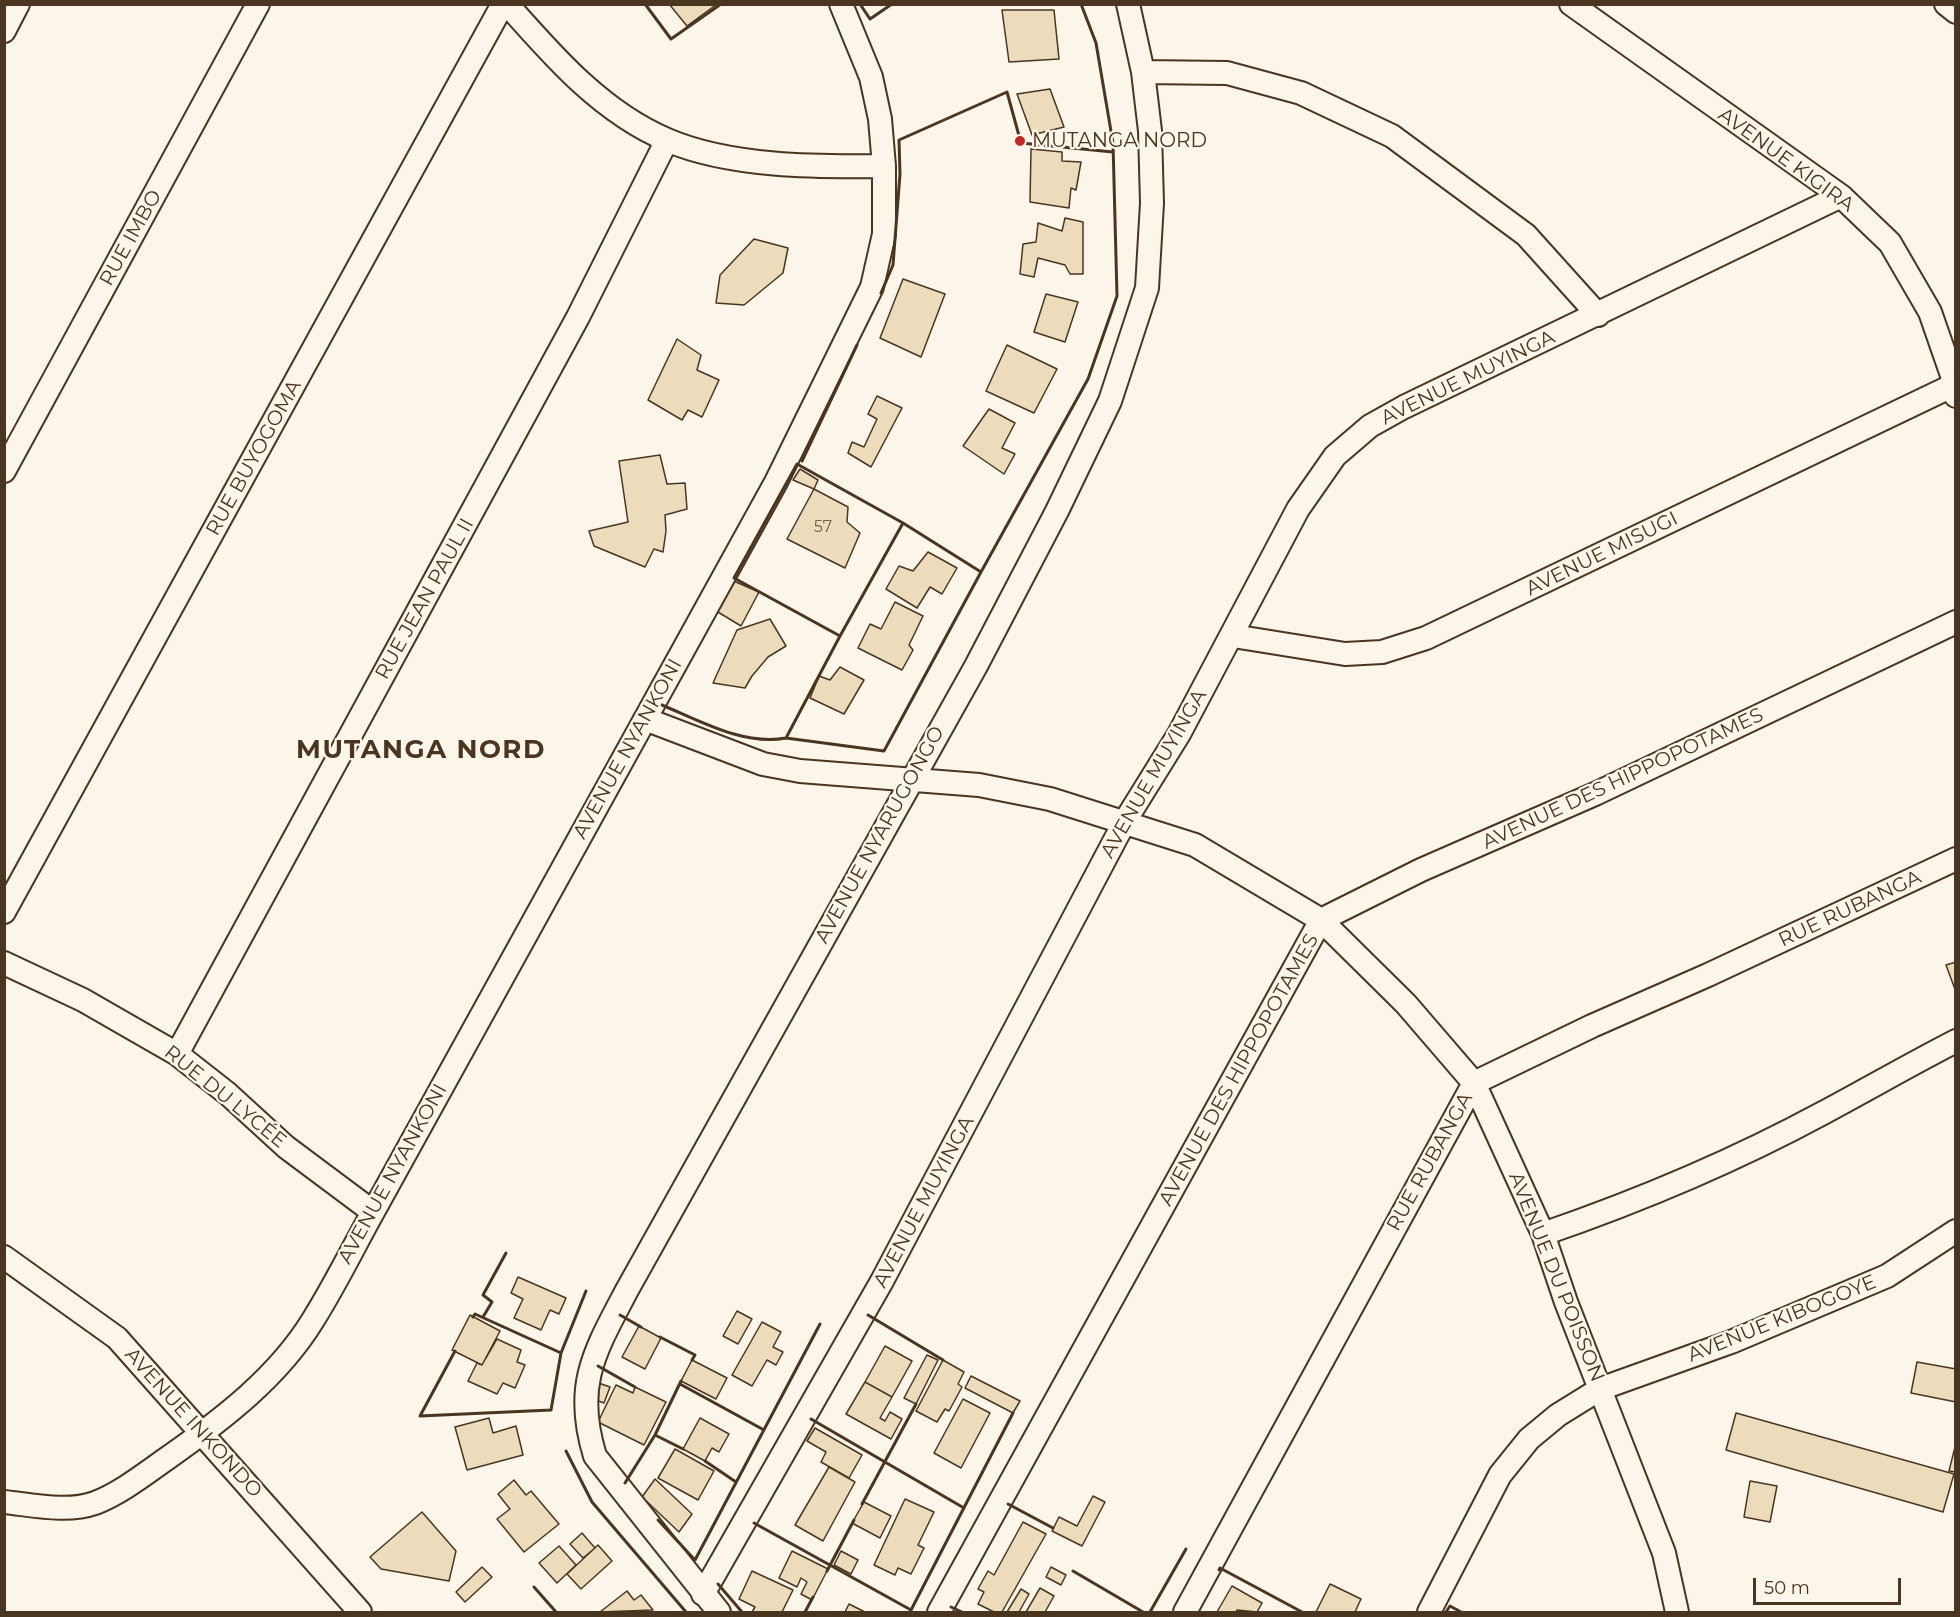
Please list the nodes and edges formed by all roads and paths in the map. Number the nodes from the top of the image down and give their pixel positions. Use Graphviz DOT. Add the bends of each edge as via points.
graph roads {
  1 [pos="18,4"];
  2 [pos="258,4"];
  3 [pos="505,4"];
  4 [pos="841,4"];
  5 [pos="1128,4"];
  6 [pos="1571,4"];
  7 [pos="1946,4"];
  8 [pos="1956,12"];
  9 [pos="4,31"];
  10 [pos="1143,72"];
  11 [pos="667,141"];
  12 [pos="884,166"];
  13 [pos="1841,196"];
  14 [pos="1598,315"];
  15 [pos="1955,384"];
  16 [pos="1956,396"];
  17 [pos="4,471"];
  18 [pos="1956,622"];
  19 [pos="1233,636"];
  20 [pos="645,719"];
  21 [pos="912,778"];
  22 [pos="1125,821"];
  23 [pos="1956,859"];
  24 [pos="4,912"];
  25 [pos="1321,920"];
  26 [pos="4,963"];
  27 [pos="1956,1041"];
  28 [pos="177,1054"];
  29 [pos="1474,1083"];
  30 [pos="374,1212"];
  31 [pos="1956,1231"];
  32 [pos="1543,1234"];
  33 [pos="4,1257"];
  34 [pos="1600,1389"];
  35 [pos="201,1434"];
  36 [pos="4,1502"];
  37 [pos="703,1594"];
  38 [pos="360,1612"];
  39 [pos="719,1612"];
  40 [pos="939,1612"];
  41 [pos="1185,1612"];
  42 [pos="1429,1612"];
  43 [pos="1677,1612"];
  1 -- 9 [label="street"];
  2 -- 17 [label="street, RUE IMBO"];
  3 -- 11 [label="street" via="595,95"];
  3 -- 24 [label="street, RUE BUYOGOMA"];
  4 -- 12 [label="street, AVENUE NYANKONI" via="871,76"];
  5 -- 10 [label="street, AVENUE NYARUGONGO"];
  6 -- 13 [label="street, AVENUE KIGIRA"];
  7 -- 8 [label="street"];
  10 -- 14 [label="street" via="1227,73 1301,93 1392,136 1526,236"];
  10 -- 21 [label="street, AVENUE NYARUGONGO" via="1152,203 1146,288 1110,400 976,666"];
  11 -- 12 [label="street" via="772,163"];
  11 -- 28 [label="street, RUE JEAN PAUL II" via="578,317"];
  12 -- 20 [label="street, AVENUE NYANKONI" via="884,234 872,287 776,482"];
  13 -- 14 [label="street, AVENUE MUYINGA"];
  13 -- 15 [label="street, AVENUE KIGIRA" via="1890,243 1930,312"];
  14 -- 19 [label="street, AVENUE MUYINGA" via="1370,426 1335,456 1298,509"];
  15 -- 16 [label="street, AVENUE KIGIRA"];
  15 -- 19 [label="street, AVENUE MISUGI" via="1426,638 1382,652 1345,654"];
  18 -- 25 [label="street, AVENUE DES HIPPOPOTAMES" via="1595,795 1420,870"];
  19 -- 22 [label="street, AVENUE MUYINGA" via="1179,735"];
  20 -- 21 [label="street, AVENUE DU POISSON" via="763,764 800,771"];
  20 -- 30 [label="street, AVENUE NYANKONI"];
  21 -- 22 [label="street, AVENUE DU POISSON" via="979,785 1050,799"];
  21 -- 37 [label="street, AVENUE NYARUGONGO" via="627,1290 588,1380 586,1413 595,1456"];
  22 -- 25 [label="street, AVENUE DU POISSON" via="1195,845"];
  22 -- 37 [label="street, AVENUE MUYINGA" via="882,1281"];
  23 -- 29 [label="street, RUE RUBANGA"];
  25 -- 29 [label="street, AVENUE DU POISSON" via="1406,1004"];
  25 -- 40 [label="street, AVENUE DES HIPPOPOTAMES"];
  26 -- 28 [label="street, RUE DU LYCÉE" via="83,1000"];
  27 -- 32 [label="street" via="1737,1155 1615,1209"];
  28 -- 30 [label="street, RUE DU LYCÉE" via="286,1147"];
  29 -- 32 [label="street, AVENUE DU POISSON"];
  29 -- 41 [label="street, RUE RUBANGA"];
  30 -- 35 [label="street, AVENUE NYANKONI" via="313,1321 247,1398"];
  31 -- 34 [label="street, AVENUE KIBOGOYE" via="1887,1276 1842,1296 1731,1342"];
  32 -- 34 [label="street, AVENUE DU POISSON"];
  33 -- 35 [label="street, AVENUE INKONDO" via="117,1338"];
  34 -- 42 [label="street, AVENUE KIBOGOYE" via="1529,1439 1500,1475"];
  34 -- 43 [label="street, AVENUE DU POISSON" via="1664,1553"];
  35 -- 36 [label="street, AVENUE NYANKONI" via="145,1474 94,1503 52,1508"];
  35 -- 38 [label="street, AVENUE INKONDO"];
  37 -- 39 [label="street, AVENUE NYARUGONGO"];
}
